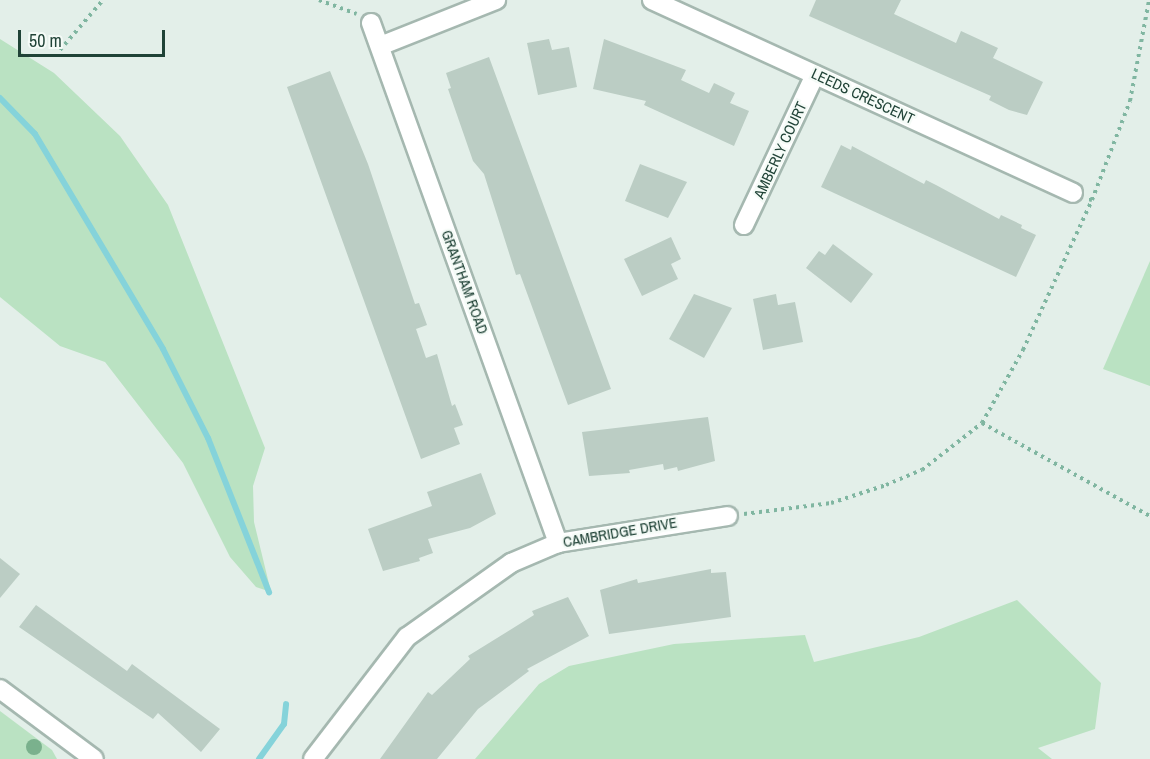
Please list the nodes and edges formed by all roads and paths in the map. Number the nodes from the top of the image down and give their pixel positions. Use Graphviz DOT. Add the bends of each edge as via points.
graph roads {
  1 [pos="103,0"];
  2 [pos="319,0"];
  3 [pos="496,0"];
  4 [pos="652,0"];
  5 [pos="1149,0"];
  6 [pos="371,23"];
  7 [pos="380,46"];
  8 [pos="60,50"];
  9 [pos="815,75"];
  10 [pos="1073,193"];
  11 [pos="1092,200"];
  12 [pos="744,225"];
  13 [pos="982,423"];
  14 [pos="728,516"];
  15 [pos="1150,516"];
  16 [pos="558,543"];
  17 [pos="0,690"];
  18 [pos="94,759"];
  19 [pos="313,759"];
  1 -- 8 [label="path"];
  2 -- 6 [label="path"];
  3 -- 7 [label="street"];
  4 -- 9 [label="street, LEEDS CRESCENT"];
  5 -- 11 [label="path" via="1130,101"];
  6 -- 7 [label="street, GRANTHAM ROAD"];
  7 -- 16 [label="street, GRANTHAM ROAD"];
  9 -- 10 [label="street, LEEDS CRESCENT"];
  9 -- 12 [label="street, AMBERLY COURT"];
  10 -- 11 [label="path"];
  11 -- 13 [label="path" via="1000,398"];
  13 -- 14 [label="path" via="922,470 886,485 831,503"];
  13 -- 15 [label="path"];
  14 -- 16 [label="street, CAMBRIDGE DRIVE"];
  16 -- 19 [label="street, CAMBRIDGE DRIVE" via="491,575 407,637"];
  17 -- 18 [label="street"];
}
